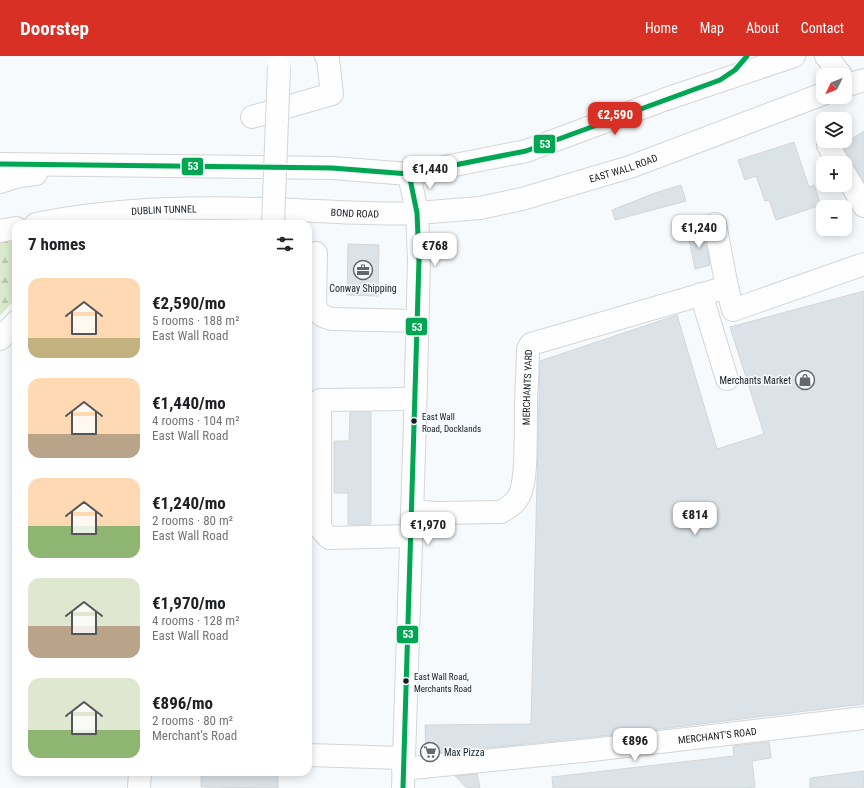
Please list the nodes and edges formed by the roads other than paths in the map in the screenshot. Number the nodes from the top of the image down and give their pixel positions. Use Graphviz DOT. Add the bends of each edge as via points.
graph roads {
  1 [pos="326,56"];
  2 [pos="747,56"];
  3 [pos="794,56"];
  4 [pos="826,56"];
  5 [pos="279,61"];
  6 [pos="837,68"];
  7 [pos="720,80"];
  8 [pos="816,97"];
  9 [pos="252,117"];
  10 [pos="0,164"];
  11 [pos="100,164"];
  12 [pos="409,174"];
  13 [pos="0,182"];
  14 [pos="852,186"];
  15 [pos="864,206"];
  16 [pos="294,210"];
  17 [pos="417,213"];
  18 [pos="59,220"];
  19 [pos="226,220"];
  20 [pos="273,220"];
  21 [pos="715,224"];
  22 [pos="12,229"];
  23 [pos="0,232"];
  24 [pos="316,253"];
  25 [pos="864,264"];
  26 [pos="727,287"];
  27 [pos="701,294"];
  28 [pos="417,321"];
  29 [pos="12,326"];
  30 [pos="0,339"];
  31 [pos="727,379"];
  32 [pos="416,399"];
  33 [pos="412,511"];
  34 [pos="411,536"];
  35 [pos="864,718"];
  36 [pos="312,757"];
  37 [pos="403,772"];
  38 [pos="140,776"];
  39 [pos="139,788"];
  1 -- 9 [label="main road" via="332,94"];
  2 -- 7 [label="main road" via="735,70"];
  3 -- 7 [label="main road"];
  4 -- 6 [label="main road"];
  5 -- 20 [label="main road, bridge"];
  7 -- 12 [label="main road" via="526,151"];
  8 -- 17 [label="main road, EAST WALL ROAD" via="630,167 529,197 480,208"];
  10 -- 11 [label="main road"];
  11 -- 12 [label="main road" via="332,168"];
  11 -- 13 [label="main road" via="18,176"];
  12 -- 17 [label="main road"];
  14 -- 15 [label="main road"];
  16 -- 17 [label="main road, BOND ROAD" via="389,215"];
  16 -- 18 [label="main road, DUBLIN TUNNEL" via="161,208 99,213"];
  16 -- 19 [label="main road"];
  17 -- 28 [label="main road"];
  21 -- 26 [label="main road"];
  22 -- 23 [label="main road"];
  24 -- 28 [label="main road" via="315,304 322,316 332,319"];
  25 -- 26 [label="main road" via="733,310"];
  26 -- 27 [label="main road, MERCHANTS YARD"];
  27 -- 31 [label="main road"];
  27 -- 33 [label="main road, MERCHANTS YARD" via="531,344 528,349 525,465 522,488 516,501 501,512"];
  28 -- 32 [label="main road"];
  29 -- 30 [label="main road"];
  32 -- 33 [label="main road"];
  32 -- 34 [label="main road" via="320,400 320,528 329,538"];
  33 -- 34 [label="main road"];
  34 -- 37 [label="main road"];
  35 -- 37 [label="main road, MERCHANT'S ROAD"];
  36 -- 37 [label="main road, MERCHANT'S ROAD"];
  38 -- 39 [label="main road"];
}
